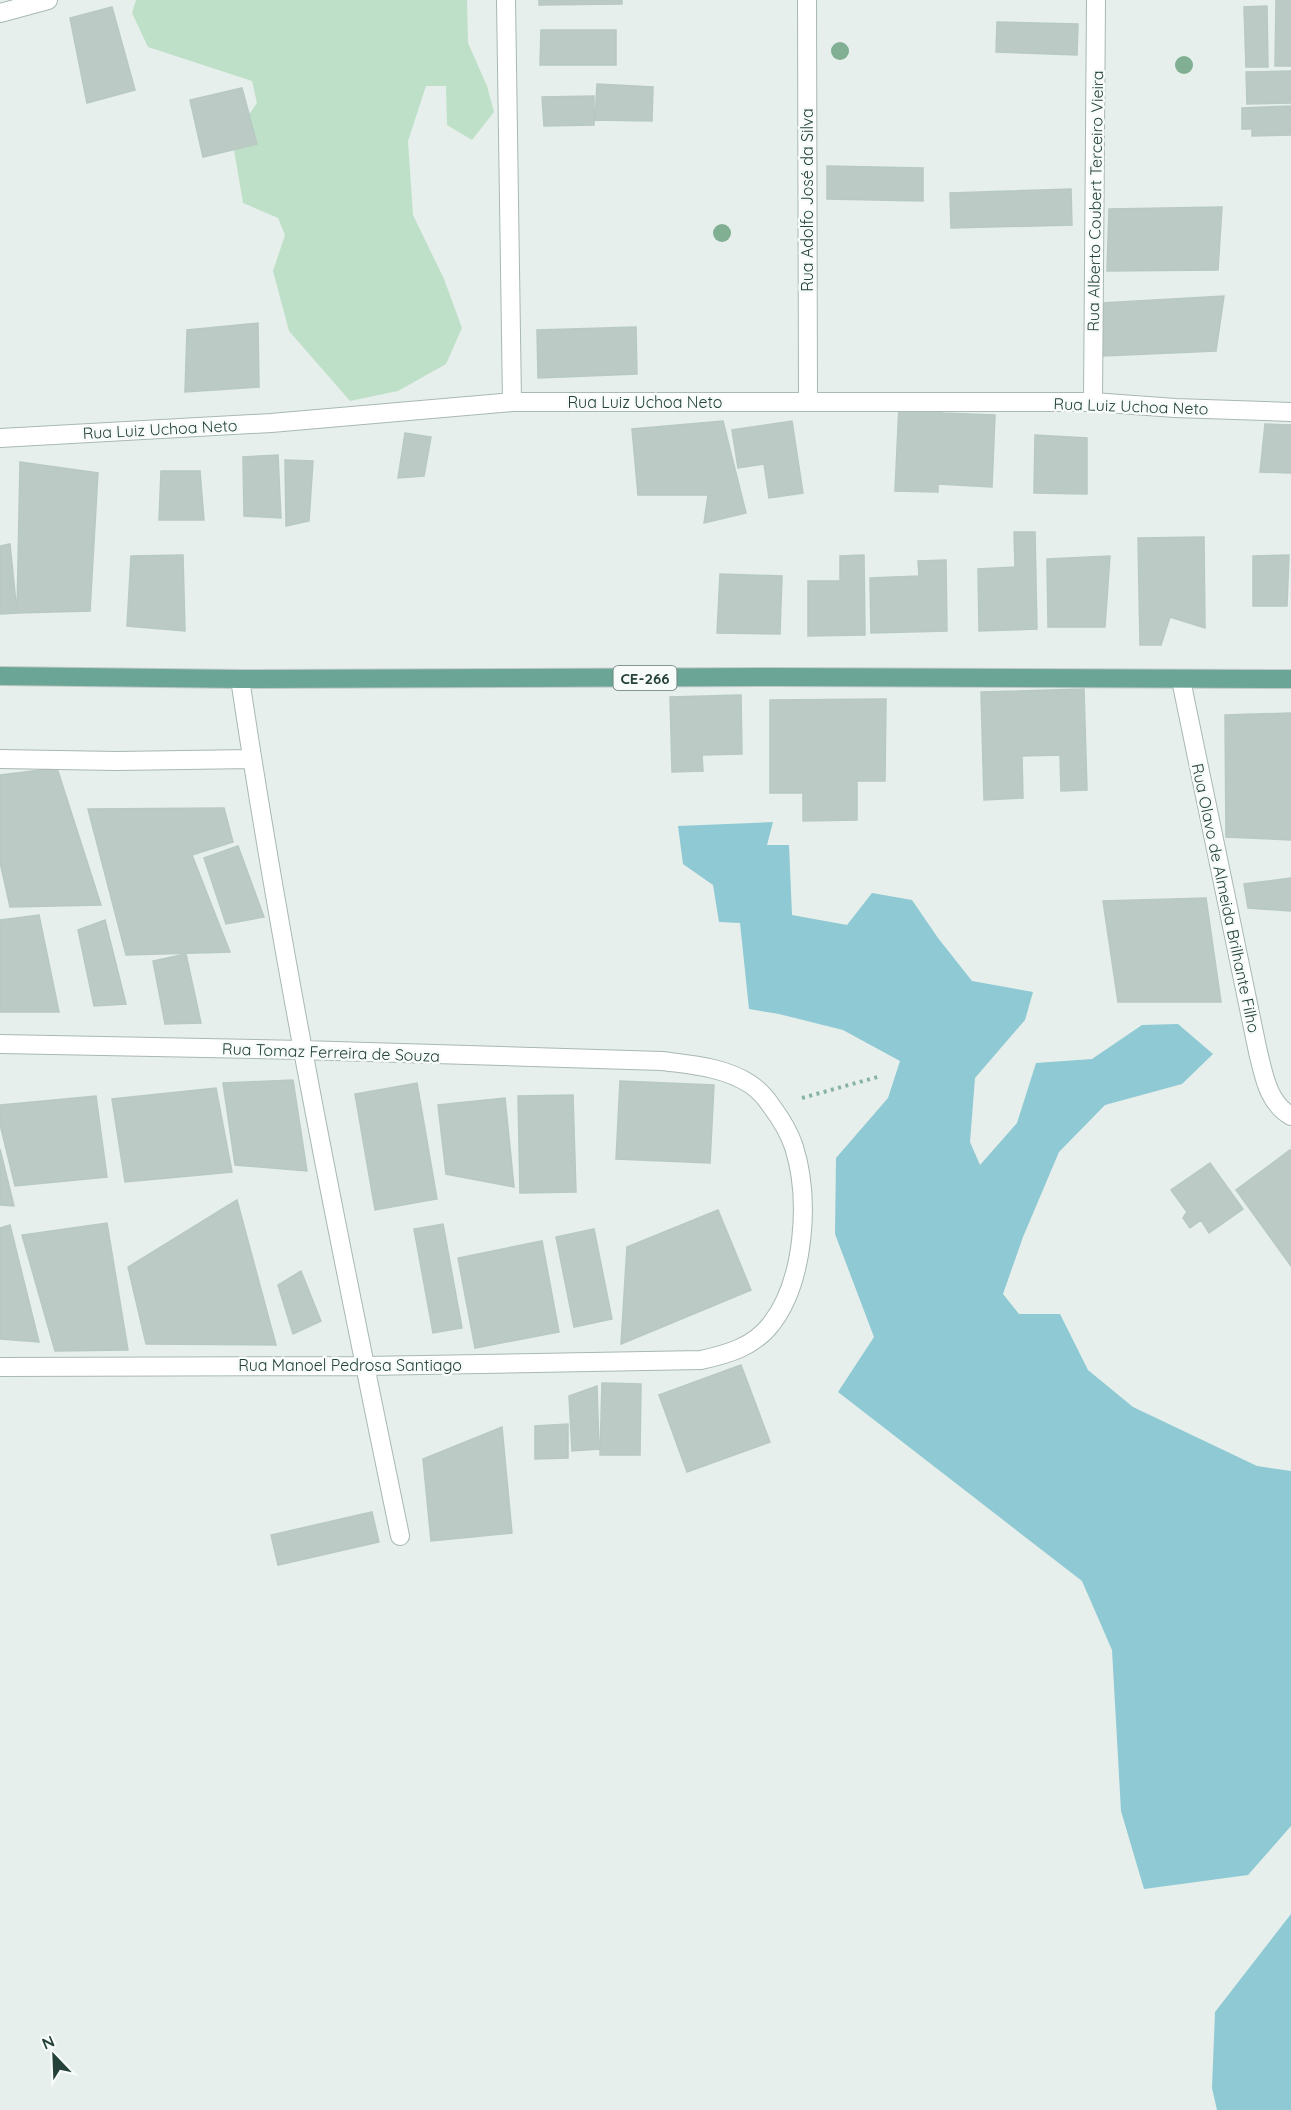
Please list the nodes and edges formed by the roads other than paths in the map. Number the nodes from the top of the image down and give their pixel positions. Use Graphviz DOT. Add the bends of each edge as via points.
graph roads {
  1 [pos="48,0"];
  2 [pos="506,0"];
  3 [pos="807,0"];
  4 [pos="1096,0"];
  5 [pos="0,13"];
  6 [pos="808,401"];
  7 [pos="512,402"];
  8 [pos="1093,402"];
  9 [pos="1291,412"];
  10 [pos="0,438"];
  11 [pos="0,676"];
  12 [pos="240,679"];
  13 [pos="1181,680"];
  14 [pos="1291,680"];
  15 [pos="0,759"];
  16 [pos="252,759"];
  17 [pos="0,1044"];
  18 [pos="302,1050"];
  19 [pos="772,1107"];
  20 [pos="1287,1113"];
  21 [pos="0,1366"];
  22 [pos="365,1366"];
  23 [pos="400,1536"];
  1 -- 5 [label="street"];
  2 -- 7 [label="street"];
  3 -- 6 [label="street, Rua Adolfo José da Silva"];
  4 -- 8 [label="street, Rua Alberto Coubert Terceiro Vieira"];
  6 -- 7 [label="street, Rua Luiz Uchoa Neto"];
  6 -- 8 [label="street, Rua Luiz Uchoa Neto"];
  7 -- 10 [label="street, Rua Luiz Uchoa Neto" via="271,423"];
  8 -- 9 [label="street, Rua Luiz Uchoa Neto"];
  11 -- 12 [label="main road, CE-266"];
  12 -- 13 [label="main road, CE-266"];
  12 -- 16 [label="street"];
  13 -- 14 [label="main road, CE-266"];
  13 -- 20 [label="street, Rua Olavo de Almeida Brilhante Filho" via="1258,1052 1272,1098"];
  15 -- 16 [label="street"];
  16 -- 18 [label="street"];
  17 -- 18 [label="street, Rua Tomaz Ferreira de Souza"];
  18 -- 19 [label="street, Rua Tomaz Ferreira de Souza" via="662,1061 715,1069 735,1077 765,1096"];
  18 -- 22 [label="street"];
  19 -- 22 [label="street, Rua Manoel Pedrosa Santiago" via="793,1144 803,1212 796,1269 784,1304 771,1325 752,1342 731,1353 701,1360"];
  21 -- 22 [label="street, Rua Manoel Pedrosa Santiago"];
  22 -- 23 [label="street"];
}
